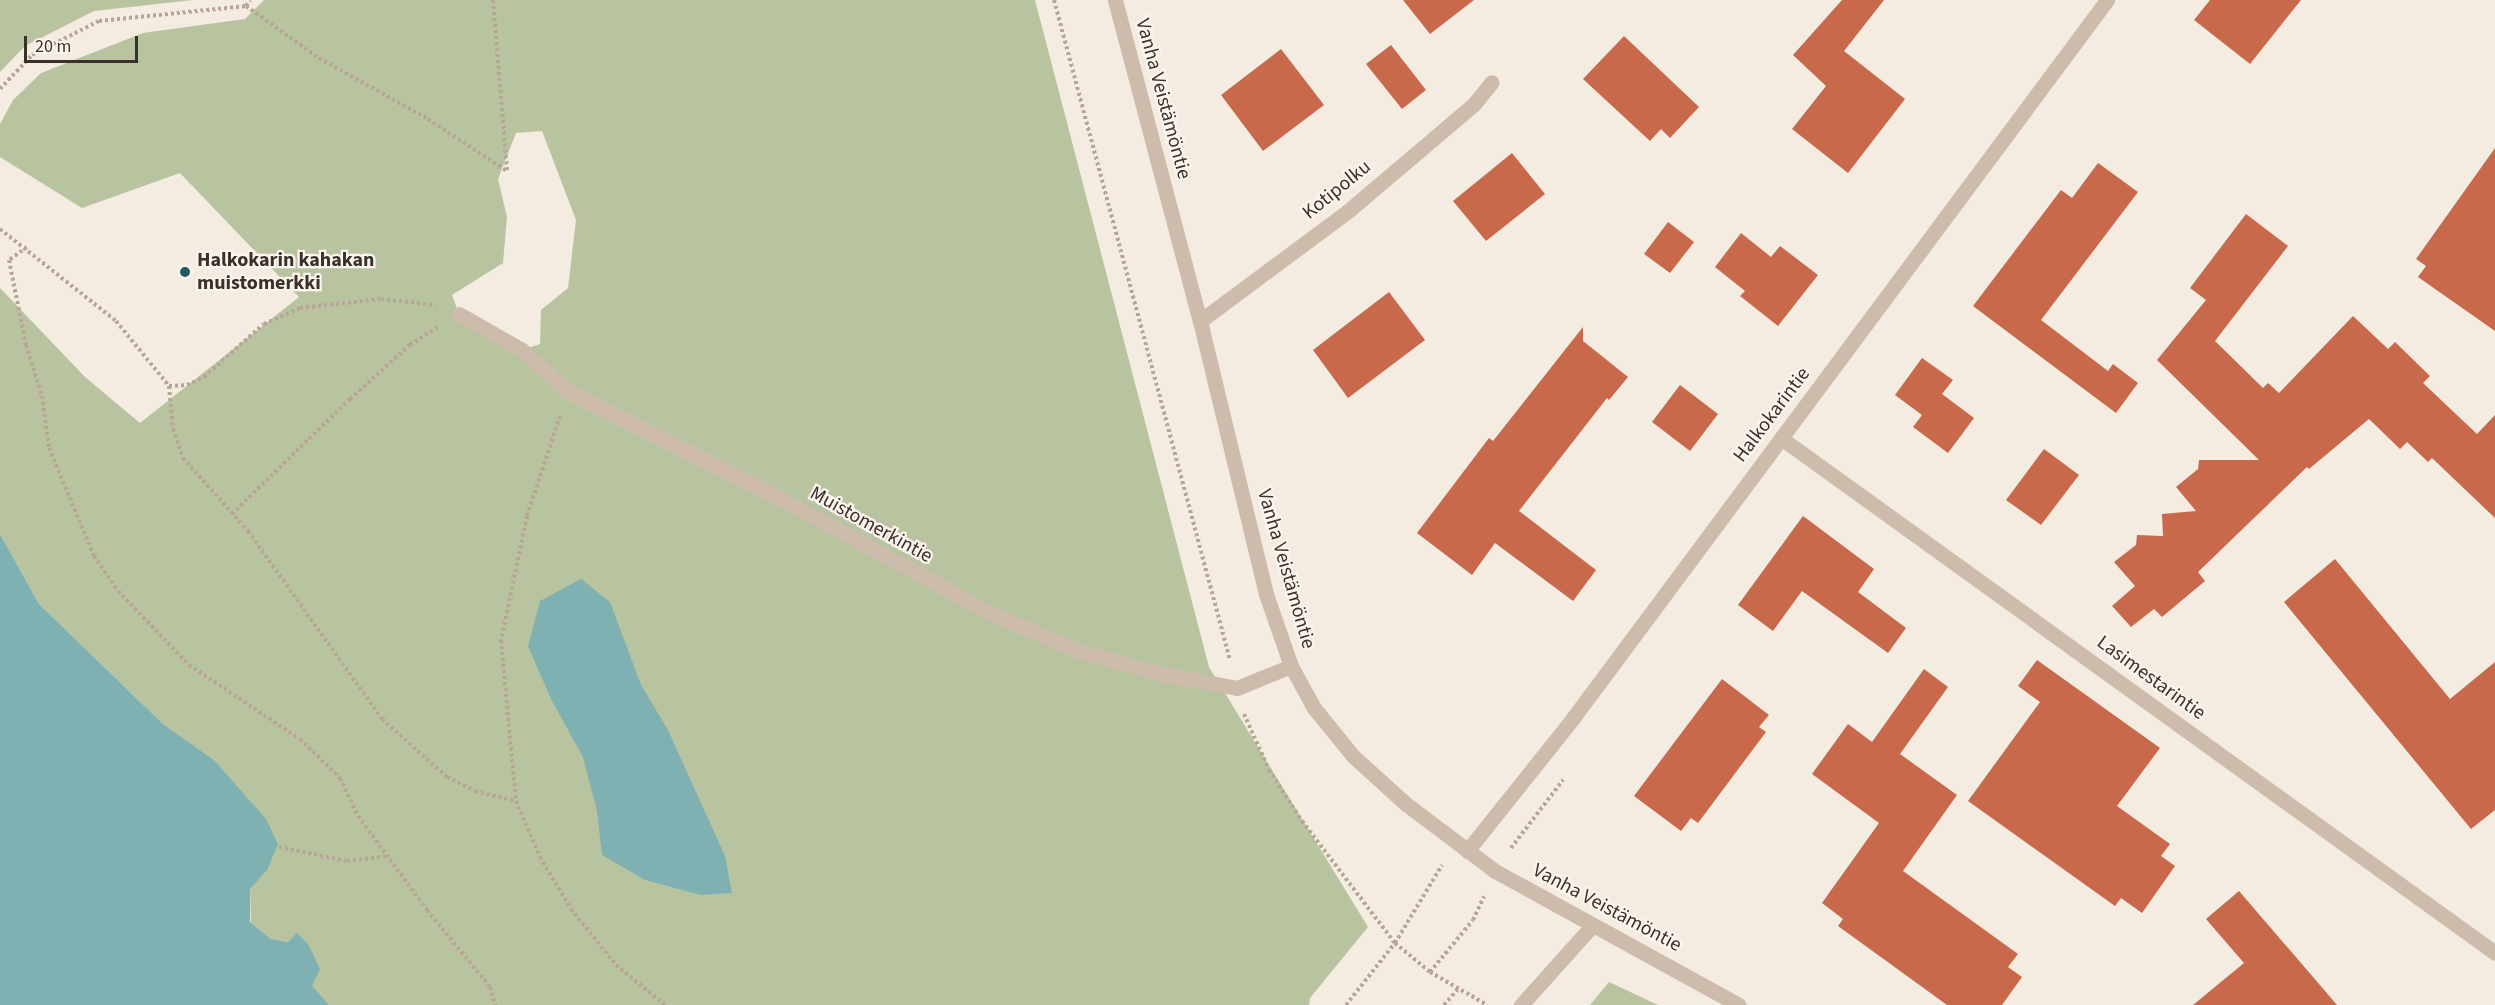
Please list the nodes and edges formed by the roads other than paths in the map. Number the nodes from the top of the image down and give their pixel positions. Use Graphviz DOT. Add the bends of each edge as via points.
graph roads {
  1 [pos="1115,0"];
  2 [pos="2106,0"];
  3 [pos="1492,82"];
  4 [pos="459,314"];
  5 [pos="1200,321"];
  6 [pos="1781,438"];
  7 [pos="1291,666"];
  8 [pos="1461,847"];
  9 [pos="1592,926"];
  10 [pos="2495,952"];
  11 [pos="1521,1005"];
  12 [pos="1739,1005"];
  1 -- 5 [label="street, Vanha Veistämöntie"];
  2 -- 6 [label="street, Halkokarintie"];
  3 -- 5 [label="street, Kotipolku" via="1474,104 1348,210"];
  4 -- 7 [label="street, Muistomerkintie" via="522,350 569,392 780,498 992,614 1079,651 1158,673 1237,688"];
  5 -- 7 [label="street, Vanha Veistämöntie" via="1266,594"];
  6 -- 8 [label="street, Halkokarintie" via="1573,718"];
  6 -- 10 [label="street, Lasimestarintie"];
  7 -- 8 [label="street, Vanha Veistämöntie" via="1314,708 1353,756"];
  8 -- 9 [label="street, Vanha Veistämöntie"];
  9 -- 11 [label="street"];
  9 -- 12 [label="street, Vanha Veistämöntie"];
}
